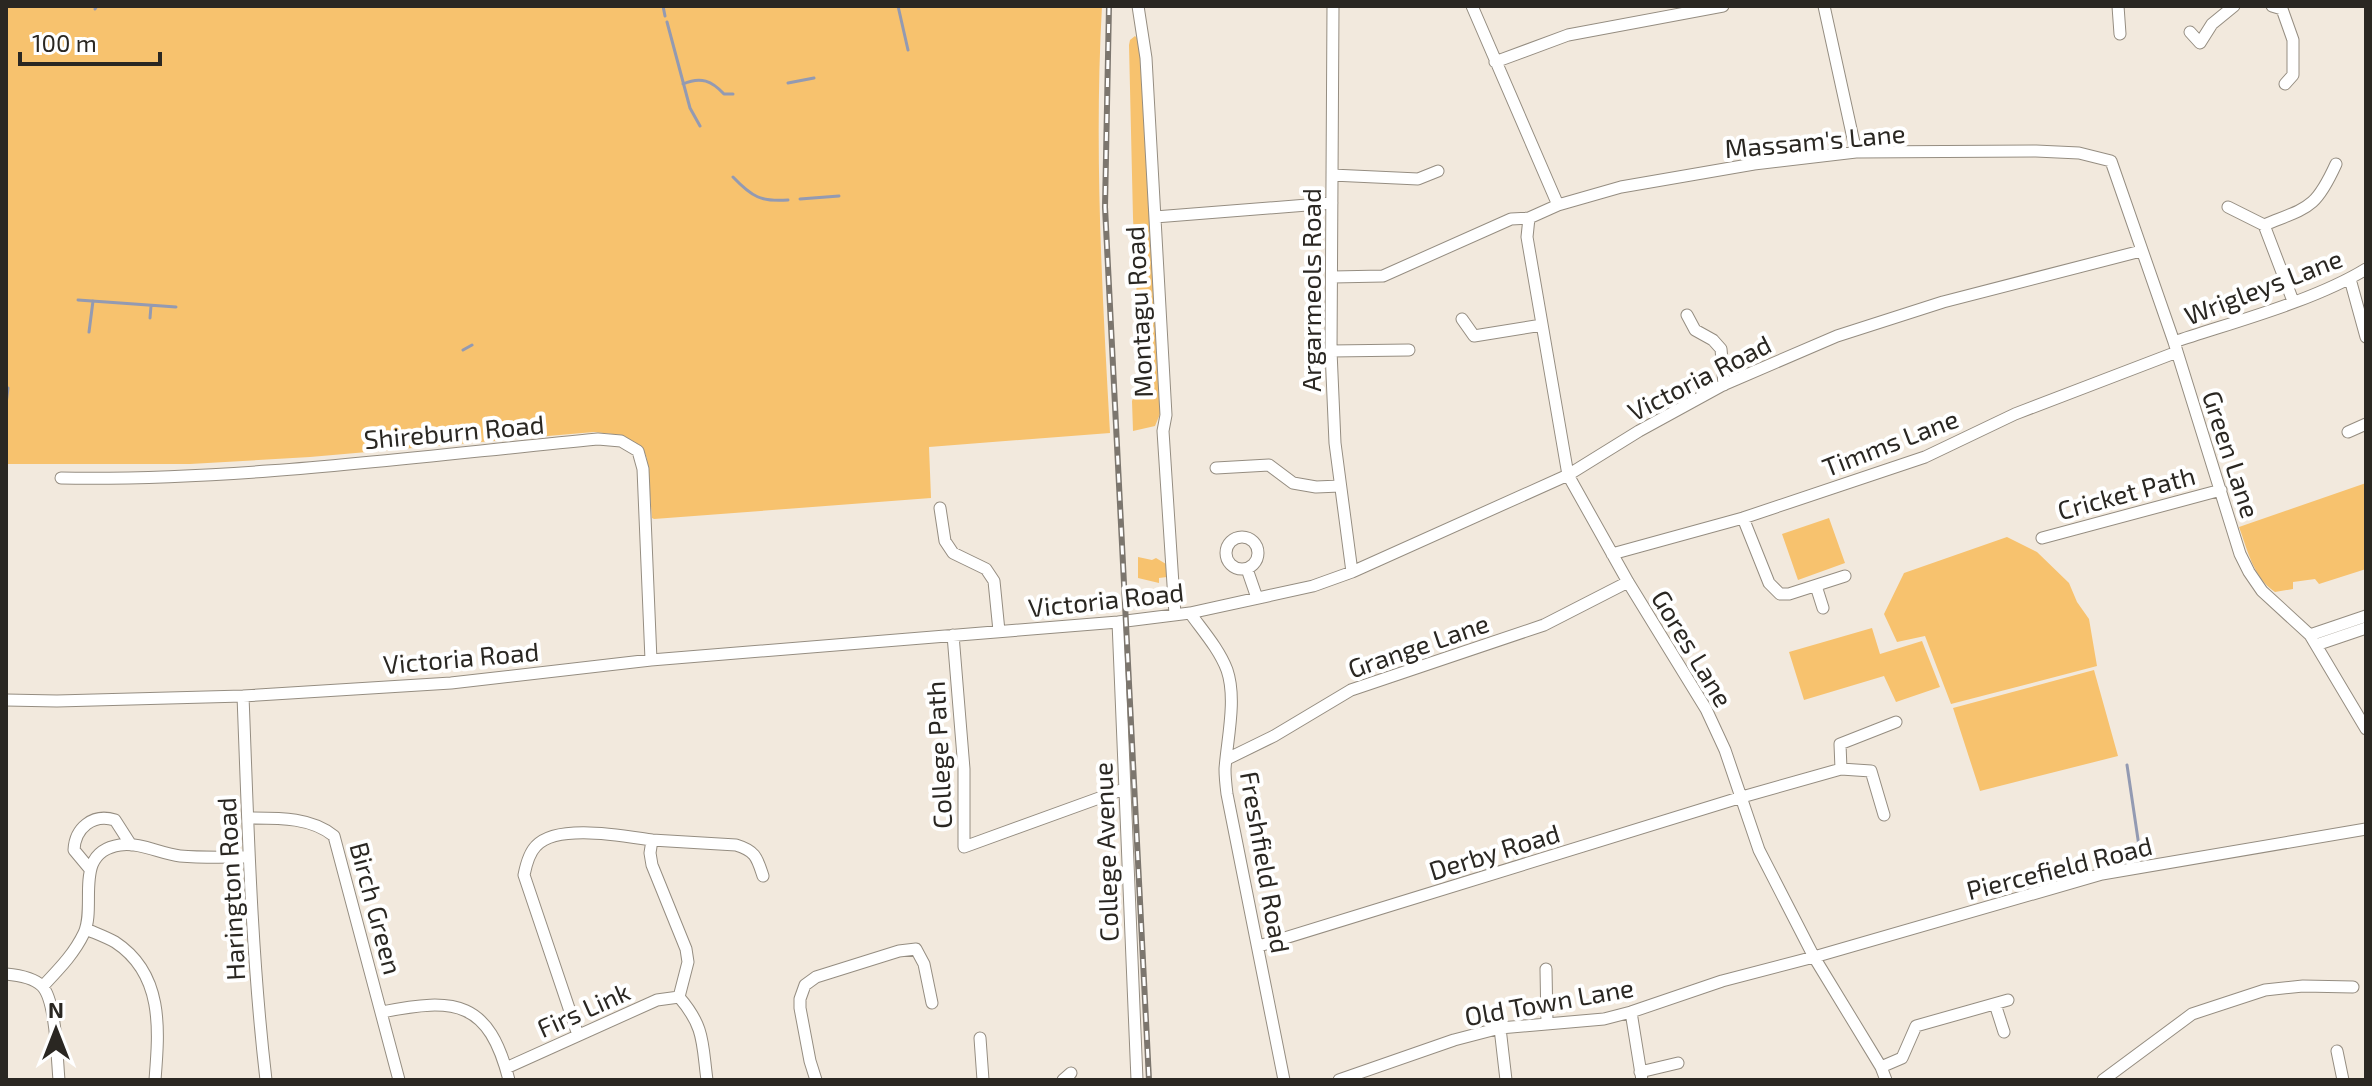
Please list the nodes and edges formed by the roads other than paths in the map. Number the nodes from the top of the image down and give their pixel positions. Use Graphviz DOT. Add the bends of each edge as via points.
graph roads {
  1 [pos="1138,6"];
  2 [pos="1333,6"];
  3 [pos="1472,6"];
  4 [pos="1723,6"];
  5 [pos="1824,6"];
  6 [pos="2118,6"];
  7 [pos="2234,6"];
  8 [pos="2281,7"];
  9 [pos="2190,32"];
  10 [pos="2120,34"];
  11 [pos="1495,62"];
  12 [pos="2294,79"];
  13 [pos="1856,152"];
  14 [pos="2111,161"];
  15 [pos="2336,164"];
  16 [pos="1438,171"];
  17 [pos="1332,175"];
  18 [pos="1332,203"];
  19 [pos="1558,205"];
  20 [pos="2228,207"];
  21 [pos="1155,217"];
  22 [pos="1529,218"];
  23 [pos="2264,225"];
  24 [pos="2141,251"];
  25 [pos="2366,269"];
  26 [pos="1333,277"];
  27 [pos="2350,279"];
  28 [pos="2293,301"];
  29 [pos="1687,315"];
  30 [pos="1462,319"];
  31 [pos="1542,325"];
  32 [pos="2366,337"];
  33 [pos="2175,347"];
  34 [pos="1409,350"];
  35 [pos="1331,351"];
  36 [pos="1724,385"];
  37 [pos="2366,424"];
  38 [pos="2348,432"];
  39 [pos="1216,468"];
  40 [pos="1568,475"];
  41 [pos="61,478"];
  42 [pos="1340,486"];
  43 [pos="2221,490"];
  44 [pos="940,508"];
  45 [pos="1743,518"];
  46 [pos="2042,538"];
  47 [pos="1612,554"];
  48 [pos="1247,569"];
  49 [pos="1352,572"];
  50 [pos="1845,576"];
  51 [pos="1628,582"];
  52 [pos="1816,586"];
  53 [pos="1257,598"];
  54 [pos="1823,608"];
  55 [pos="1190,613"];
  56 [pos="1175,615"];
  57 [pos="2366,616"];
  58 [pos="1118,622"];
  59 [pos="2366,628"];
  60 [pos="999,631"];
  61 [pos="953,635"];
  62 [pos="2313,640"];
  63 [pos="651,660"];
  64 [pos="243,696"];
  65 [pos="6,700"];
  66 [pos="1896,722"];
  67 [pos="2366,729"];
  68 [pos="1227,759"];
  69 [pos="1841,769"];
  70 [pos="1124,789"];
  71 [pos="1742,797"];
  72 [pos="1884,815"];
  73 [pos="248,818"];
  74 [pos="2366,829"];
  75 [pos="652,840"];
  76 [pos="131,845"];
  77 [pos="248,857"];
  78 [pos="89,868"];
  79 [pos="763,876"];
  80 [pos="86,929"];
  81 [pos="1259,946"];
  82 [pos="1814,957"];
  83 [pos="1546,969"];
  84 [pos="6,974"];
  85 [pos="43,986"];
  86 [pos="2353,987"];
  87 [pos="679,997"];
  88 [pos="2008,1000"];
  89 [pos="932,1003"];
  90 [pos="1995,1004"];
  91 [pos="382,1012"];
  92 [pos="1631,1012"];
  93 [pos="1547,1024"];
  94 [pos="1500,1028"];
  95 [pos="2004,1032"];
  96 [pos="578,1035"];
  97 [pos="980,1038"];
  98 [pos="2337,1051"];
  99 [pos="1678,1063"];
  100 [pos="1881,1067"];
  101 [pos="508,1074"];
  102 [pos="1641,1076"];
  103 [pos="59,1080"];
  104 [pos="155,1080"];
  105 [pos="266,1080"];
  106 [pos="399,1080"];
  107 [pos="707,1080"];
  108 [pos="816,1080"];
  109 [pos="983,1080"];
  110 [pos="1137,1080"];
  111 [pos="1284,1080"];
  112 [pos="1339,1080"];
  113 [pos="1506,1080"];
  114 [pos="1886,1080"];
  115 [pos="2103,1080"];
  116 [pos="2343,1080"];
  1 -- 21 [label="street, Montagu Road"];
  2 -- 17 [label="street, Argarmeols Road"];
  3 -- 11 [label="street"];
  4 -- 11 [label="street" via="1568,35"];
  5 -- 13 [label="street"];
  6 -- 10 [label="street"];
  7 -- 9 [label="street" via="2212,24 2200,43"];
  8 -- 12 [label="street" via="2293,40"];
  11 -- 19 [label="street"];
  13 -- 14 [label="street, Massam's Lane" via="2036,151"];
  13 -- 19 [label="street, Massam's Lane" via="1754,164"];
  14 -- 24 [label="street, Green Lane"];
  15 -- 23 [label="street" via="2311,206"];
  16 -- 17 [label="street" via="1418,179"];
  17 -- 18 [label="street, Argarmeols Road"];
  18 -- 21 [label="street"];
  18 -- 26 [label="street, Argarmeols Road"];
  19 -- 22 [label="street, Massam's Lane"];
  20 -- 23 [label="street"];
  21 -- 56 [label="street, Montagu Road"];
  22 -- 26 [label="street, Massam's Lane" via="1511,219 1383,276"];
  22 -- 31 [label="street, Gores Lane" via="1527,237"];
  23 -- 28 [label="street"];
  24 -- 33 [label="street, Green Lane"];
  24 -- 36 [label="street, Victoria Road" via="1913,311 1837,336"];
  25 -- 27 [label="street, Wrigleys Lane"];
  26 -- 35 [label="street, Argarmeols Road"];
  27 -- 28 [label="street, Wrigleys Lane"];
  27 -- 32 [label="street"];
  28 -- 33 [label="street, Wrigleys Lane"];
  29 -- 36 [label="street" via="1695,330 1721,349"];
  30 -- 31 [label="street" via="1474,336"];
  31 -- 40 [label="street, Gores Lane"];
  33 -- 43 [label="street, Green Lane"];
  33 -- 45 [label="street, Timms Lane" via="1925,457"];
  34 -- 35 [label="street"];
  35 -- 42 [label="street, Argarmeols Road"];
  36 -- 40 [label="street, Victoria Road"];
  37 -- 38 [label="street"];
  39 -- 42 [label="street" via="1269,465 1293,483"];
  40 -- 47 [label="street, Gores Lane"];
  40 -- 49 [label="street, Victoria Road"];
  41 -- 63 [label="street, Shireburn Road" via="134,479 621,441 638,451 643,469"];
  42 -- 49 [label="street, Argarmeols Road"];
  43 -- 46 [label="street, Cricket Path"];
  43 -- 62 [label="street, Green Lane" via="2249,572"];
  44 -- 60 [label="street" via="945,541 953,553 986,569 994,581"];
  45 -- 47 [label="street, Timms Lane"];
  45 -- 52 [label="street" via="1774,590 1789,594"];
  47 -- 51 [label="street, Gores Lane"];
  48 -- 53 [label="street"];
  49 -- 53 [label="street, Victoria Road"];
  50 -- 52 [label="street"];
  51 -- 68 [label="street, Grange Lane" via="1544,625 1351,690"];
  51 -- 71 [label="street, Gores Lane" via="1706,709"];
  52 -- 54 [label="street"];
  53 -- 55 [label="street, Victoria Road"];
  55 -- 56 [label="street, Victoria Road"];
  55 -- 68 [label="street, Freshfield Road" via="1227,671"];
  56 -- 58 [label="street, Victoria Road"];
  57 -- 62 [label="street"];
  58 -- 60 [label="street, Victoria Road"];
  58 -- 70 [label="street, College Avenue"];
  59 -- 62 [label="street"];
  60 -- 61 [label="street, Victoria Road"];
  61 -- 63 [label="street, Victoria Road"];
  61 -- 70 [label="street, College Path" via="964,769 964,847"];
  62 -- 67 [label="street, Green Lane"];
  63 -- 64 [label="street, Victoria Road" via="451,683"];
  64 -- 65 [label="street, Victoria Road"];
  64 -- 73 [label="street, Harington Road"];
  66 -- 69 [label="street" via="1840,744"];
  68 -- 81 [label="street, Freshfield Road" via="1227,794"];
  69 -- 71 [label="street, Derby Road"];
  69 -- 72 [label="street" via="1871,771"];
  70 -- 110 [label="street, College Avenue"];
  71 -- 81 [label="street, Derby Road"];
  71 -- 82 [label="street, Gores Lane" via="1759,850"];
  73 -- 77 [label="street, Harington Road"];
  73 -- 91 [label="street, Birch Green" via="307,822 334,836"];
  74 -- 82 [label="street, Piercefield Road" via="2102,874"];
  75 -- 79 [label="street" via="748,848"];
  75 -- 87 [label="street" via="652,865 686,949"];
  75 -- 96 [label="street" via="554,835 536,845 527,861 524,875"];
  76 -- 77 [label="street" via="179,856"];
  76 -- 78 [label="street" via="106,850"];
  76 -- 78 [label="street" via="115,820 89,822 74,841 74,850"];
  77 -- 105 [label="street, Harington Road"];
  78 -- 80 [label="street"];
  80 -- 85 [label="street" via="70,958"];
  80 -- 104 [label="street" via="115,942 150,983 158,1012"];
  81 -- 111 [label="street, Freshfield Road"];
  82 -- 92 [label="street, Old Town Lane"];
  82 -- 100 [label="street, Gores Lane"];
  83 -- 93 [label="street"];
  84 -- 85 [label="street"];
  85 -- 103 [label="street" via="50,1003"];
  86 -- 115 [label="street" via="2265,990 2204,1009 2170,1028"];
  87 -- 96 [label="street, Firs Link" via="657,1000"];
  87 -- 107 [label="street" via="701,1034"];
  88 -- 90 [label="street"];
  89 -- 108 [label="street" via="916,949 809,981 800,1008"];
  90 -- 95 [label="street"];
  90 -- 100 [label="street" via="1916,1026 1902,1058"];
  91 -- 101 [label="street" via="418,1004 466,1011 487,1024"];
  91 -- 106 [label="street, Birch Green"];
  92 -- 93 [label="street, Old Town Lane"];
  92 -- 102 [label="street"];
  93 -- 94 [label="street, Old Town Lane"];
  94 -- 112 [label="street, Old Town Lane"];
  94 -- 113 [label="street"];
  96 -- 101 [label="street, Firs Link"];
  97 -- 109 [label="street"];
  98 -- 116 [label="street"];
  99 -- 102 [label="street"];
  100 -- 114 [label="street, Gores Lane"];
}
